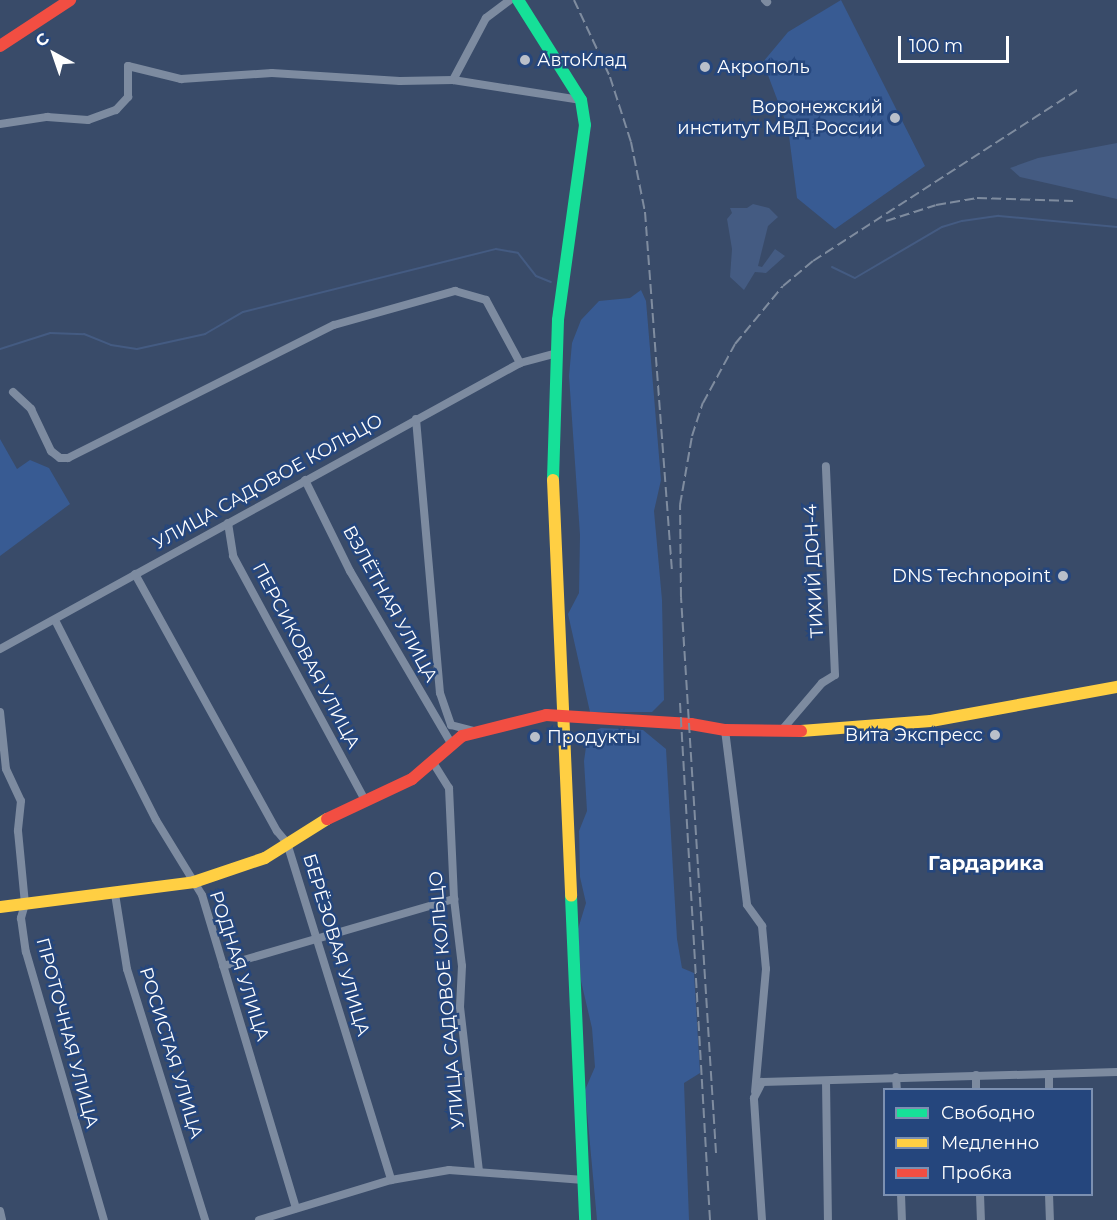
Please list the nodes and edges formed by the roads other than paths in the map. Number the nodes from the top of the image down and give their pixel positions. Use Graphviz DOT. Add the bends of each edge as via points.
graph roads {
  1 [pos="70,0"];
  2 [pos="510,0"];
  3 [pos="518,0"];
  4 [pos="0,46"];
  5 [pos="453,80"];
  6 [pos="581,100"];
  7 [pos="0,124"];
  8 [pos="557,353"];
  9 [pos="520,363"];
  10 [pos="13,392"];
  11 [pos="416,419"];
  12 [pos="826,466"];
  13 [pos="305,480"];
  14 [pos="228,523"];
  15 [pos="135,574"];
  16 [pos="55,620"];
  17 [pos="0,649"];
  18 [pos="1117,687"];
  19 [pos="0,712"];
  20 [pos="564,716"];
  21 [pos="725,730"];
  22 [pos="781,731"];
  23 [pos="477,732"];
  24 [pos="451,743"];
  25 [pos="432,760"];
  26 [pos="366,802"];
  27 [pos="287,843"];
  28 [pos="194,882"];
  29 [pos="115,894"];
  30 [pos="454,899"];
  31 [pos="25,904"];
  32 [pos="0,907"];
  33 [pos="316,939"];
  34 [pos="224,966"];
  35 [pos="1117,1072"];
  36 [pos="1048,1074"];
  37 [pos="976,1076"];
  38 [pos="897,1077"];
  39 [pos="826,1081"];
  40 [pos="897,1088"];
  41 [pos="976,1088"];
  42 [pos="1049,1088"];
  43 [pos="754,1098"];
  44 [pos="479,1170"];
  45 [pos="391,1180"];
  46 [pos="584,1180"];
  47 [pos="901,1196"];
  48 [pos="980,1196"];
  49 [pos="1049,1196"];
  50 [pos="296,1208"];
  51 [pos="0,1211"];
  52 [pos="2,1220"];
  53 [pos="104,1220"];
  54 [pos="205,1220"];
  55 [pos="259,1220"];
  56 [pos="585,1220"];
  57 [pos="762,1220"];
  58 [pos="828,1220"];
  59 [pos="902,1220"];
  60 [pos="981,1220"];
  61 [pos="1050,1220"];
  1 -- 4 [label="main road"];
  2 -- 5 [label="street" via="486,18"];
  3 -- 6 [label="main road"];
  5 -- 6 [label="street"];
  5 -- 7 [label="street" via="400,81 272,73 181,79 128,66 128,97 116,110 88,120 47,117"];
  6 -- 8 [label="main road" via="583,149 558,320"];
  8 -- 9 [label="street, УЛИЦА САДОВОЕ КОЛЬЦО"];
  8 -- 20 [label="main road" via="552,452"];
  9 -- 10 [label="street" via="486,300 455,291 334,325 68,458 60,458 51,451 31,410"];
  9 -- 11 [label="street, УЛИЦА САДОВОЕ КОЛЬЦО"];
  11 -- 13 [label="street, УЛИЦА САДОВОЕ КОЛЬЦО"];
  11 -- 23 [label="street" via="440,693 451,725"];
  12 -- 22 [label="street, ТИХИЙ ДОН-4" via="836,675 822,683"];
  13 -- 14 [label="street, УЛИЦА САДОВОЕ КОЛЬЦО"];
  13 -- 24 [label="street, ВЗЛЁТНАЯ УЛИЦА" via="350,571"];
  14 -- 15 [label="street, УЛИЦА САДОВОЕ КОЛЬЦО"];
  14 -- 26 [label="street, ПЕРСИКОВАЯ УЛИЦА" via="233,556 335,738"];
  15 -- 16 [label="street, УЛИЦА САДОВОЕ КОЛЬЦО"];
  15 -- 27 [label="street, БЕРЁЗОВАЯ УЛИЦА"];
  16 -- 17 [label="street, УЛИЦА САДОВОЕ КОЛЬЦО"];
  16 -- 28 [label="street, РОДНАЯ УЛИЦА" via="156,820"];
  18 -- 22 [label="main road" via="909,724 827,732"];
  19 -- 31 [label="street, ПРОТОЧНАЯ УЛИЦА" via="6,769 21,801 18,842"];
  20 -- 21 [label="main road" via="691,724"];
  20 -- 23 [label="main road" via="546,715"];
  20 -- 46 [label="main road"];
  21 -- 22 [label="main road"];
  21 -- 43 [label="street" via="747,905 762,926 766,969"];
  23 -- 24 [label="main road"];
  24 -- 25 [label="main road"];
  25 -- 26 [label="main road" via="412,779"];
  25 -- 30 [label="street, УЛИЦА САДОВОЕ КОЛЬЦО" via="449,788"];
  26 -- 27 [label="main road" via="319,823"];
  27 -- 28 [label="main road" via="265,858"];
  27 -- 33 [label="street, БЕРЁЗОВАЯ УЛИЦА"];
  28 -- 29 [label="main road"];
  28 -- 34 [label="street, РОДНАЯ УЛИЦА" via="202,895"];
  29 -- 31 [label="main road"];
  29 -- 54 [label="street, РОСИСТАЯ УЛИЦА" via="127,969"];
  30 -- 33 [label="street"];
  30 -- 44 [label="street, УЛИЦА САДОВОЕ КОЛЬЦО" via="462,966 460,1007"];
  31 -- 32 [label="main road"];
  31 -- 53 [label="street, ПРОТОЧНАЯ УЛИЦА" via="21,918 38,1003"];
  33 -- 34 [label="street"];
  33 -- 45 [label="street, БЕРЁЗОВАЯ УЛИЦА"];
  34 -- 50 [label="street, РОДНАЯ УЛИЦА"];
  35 -- 36 [label="street"];
  36 -- 37 [label="street"];
  36 -- 42 [label="street"];
  37 -- 38 [label="street"];
  37 -- 41 [label="street"];
  38 -- 39 [label="street"];
  38 -- 40 [label="street"];
  39 -- 43 [label="street" via="762,1083"];
  39 -- 58 [label="street"];
  43 -- 57 [label="street"];
  44 -- 45 [label="street" via="449,1170"];
  44 -- 46 [label="street"];
  45 -- 50 [label="street"];
  46 -- 56 [label="main road"];
  47 -- 59 [label="street"];
  48 -- 60 [label="street"];
  49 -- 61 [label="street"];
  50 -- 55 [label="street"];
  51 -- 52 [label="street"];
}
